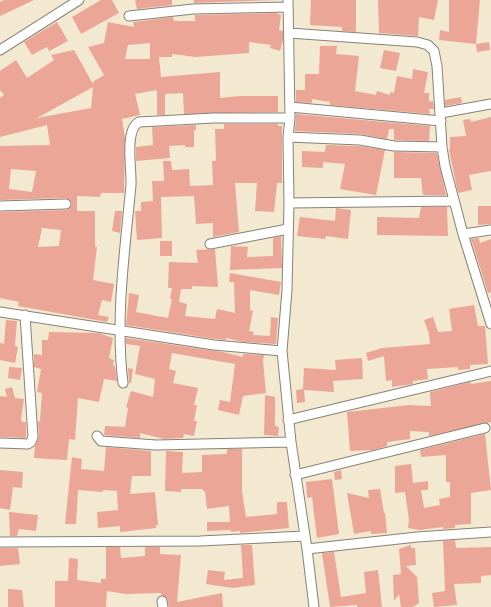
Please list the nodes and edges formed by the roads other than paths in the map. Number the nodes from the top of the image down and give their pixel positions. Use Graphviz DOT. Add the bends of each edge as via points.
graph roads {
  1 [pos="79,0"];
  2 [pos="288,4"];
  3 [pos="129,16"];
  4 [pos="289,33"];
  5 [pos="0,50"];
  6 [pos="491,104"];
  7 [pos="290,107"];
  8 [pos="441,117"];
  9 [pos="290,118"];
  10 [pos="288,137"];
  11 [pos="442,147"];
  12 [pos="454,201"];
  13 [pos="289,203"];
  14 [pos="66,204"];
  15 [pos="0,206"];
  16 [pos="288,229"];
  17 [pos="491,230"];
  18 [pos="462,234"];
  19 [pos="210,244"];
  20 [pos="0,312"];
  21 [pos="24,316"];
  22 [pos="491,324"];
  23 [pos="120,332"];
  24 [pos="282,351"];
  25 [pos="491,371"];
  26 [pos="123,383"];
  27 [pos="288,420"];
  28 [pos="485,428"];
  29 [pos="97,436"];
  30 [pos="291,442"];
  31 [pos="0,443"];
  32 [pos="295,474"];
  33 [pos="491,532"];
  34 [pos="305,536"];
  35 [pos="0,542"];
  36 [pos="307,549"];
  37 [pos="314,607"];
  1 -- 5 [label="street"];
  2 -- 3 [label="street" via="193,9"];
  2 -- 4 [label="street"];
  4 -- 7 [label="street"];
  4 -- 8 [label="street" via="417,42 428,46 434,51 437,66"];
  6 -- 8 [label="street"];
  7 -- 8 [label="street"];
  7 -- 9 [label="street"];
  8 -- 11 [label="street"];
  9 -- 10 [label="street"];
  9 -- 23 [label="street" via="214,118 139,122 134,125 131,134 131,183"];
  10 -- 11 [label="street" via="360,140 394,146"];
  10 -- 13 [label="street"];
  11 -- 12 [label="street"];
  12 -- 13 [label="street"];
  12 -- 18 [label="street"];
  13 -- 16 [label="street"];
  14 -- 15 [label="street"];
  16 -- 19 [label="street"];
  16 -- 24 [label="street"];
  17 -- 18 [label="street"];
  18 -- 22 [label="street"];
  20 -- 21 [label="street"];
  21 -- 23 [label="street"];
  21 -- 31 [label="street" via="33,437 28,444"];
  23 -- 24 [label="street"];
  23 -- 26 [label="street"];
  24 -- 27 [label="street"];
  25 -- 27 [label="street"];
  27 -- 30 [label="street"];
  28 -- 32 [label="street"];
  29 -- 30 [label="street" via="101,441 156,445"];
  30 -- 32 [label="street"];
  32 -- 34 [label="street"];
  33 -- 36 [label="street"];
  34 -- 35 [label="street" via="200,541"];
  34 -- 36 [label="street"];
  36 -- 37 [label="street"];
}
